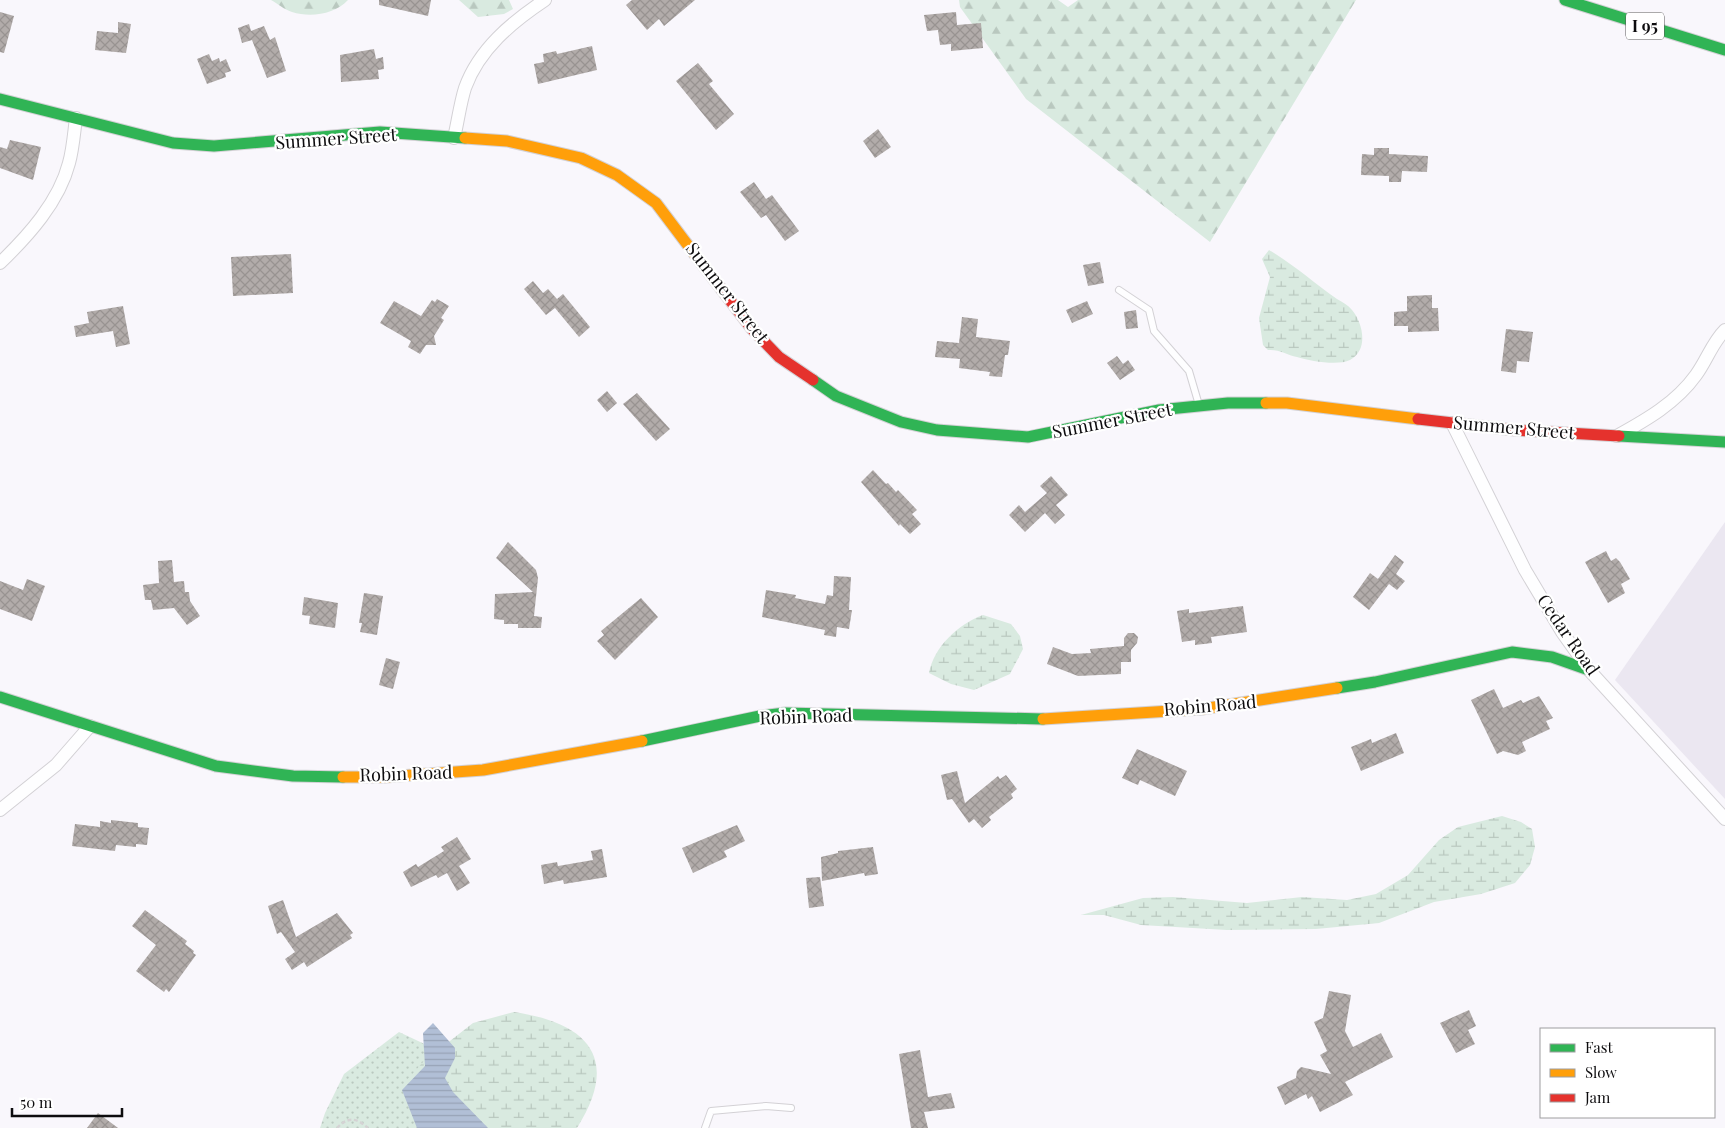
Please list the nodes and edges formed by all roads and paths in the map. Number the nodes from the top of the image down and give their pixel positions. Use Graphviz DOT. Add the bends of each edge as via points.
graph roads {
  1 [pos="545,0"];
  2 [pos="1565,0"];
  3 [pos="1725,50"];
  4 [pos="0,99"];
  5 [pos="76,118"];
  6 [pos="454,138"];
  7 [pos="0,263"];
  8 [pos="1119,290"];
  9 [pos="1725,330"];
  10 [pos="1199,406"];
  11 [pos="1452,423"];
  12 [pos="1616,437"];
  13 [pos="1725,442"];
  14 [pos="1589,670"];
  15 [pos="0,697"];
  16 [pos="90,726"];
  17 [pos="0,810"];
  18 [pos="1725,819"];
  19 [pos="791,1108"];
  20 [pos="338,1128"];
  21 [pos="368,1128"];
  22 [pos="705,1128"];
  1 -- 6 [label="street" via="504,30 483,54 465,87"];
  2 -- 3 [label="main road, I 95"];
  4 -- 5 [label="main road, Summer Street"];
  5 -- 6 [label="main road, Summer Street" via="172,143 214,146 380,132"];
  5 -- 7 [label="street" via="69,164 58,192 16,248"];
  6 -- 10 [label="main road, Summer Street" via="507,141 548,149 580,158 633,186 656,203 752,329 779,357 836,396 864,409 937,430 1028,437 1104,420"];
  8 -- 10 [label="lane" via="1149,310 1154,331 1189,370"];
  9 -- 12 [label="street" via="1715,340 1696,376 1679,394 1647,420"];
  10 -- 11 [label="main road, Summer Street" via="1287,403"];
  11 -- 12 [label="main road, Summer Street"];
  11 -- 14 [label="street, Cedar Road" via="1525,570"];
  12 -- 13 [label="main road, Summer Street"];
  14 -- 16 [label="main road, Robin Road" via="1558,657 1512,652 1375,682 1202,709 1046,719 785,713 483,770 385,777 293,776 216,766"];
  14 -- 18 [label="street, Cedar Road"];
  15 -- 16 [label="main road, Robin Road"];
  16 -- 17 [label="street" via="56,765"];
  19 -- 22 [label="lane" via="766,1106 711,1111"];
  20 -- 21 [label="path" via="351,1119"];
}
